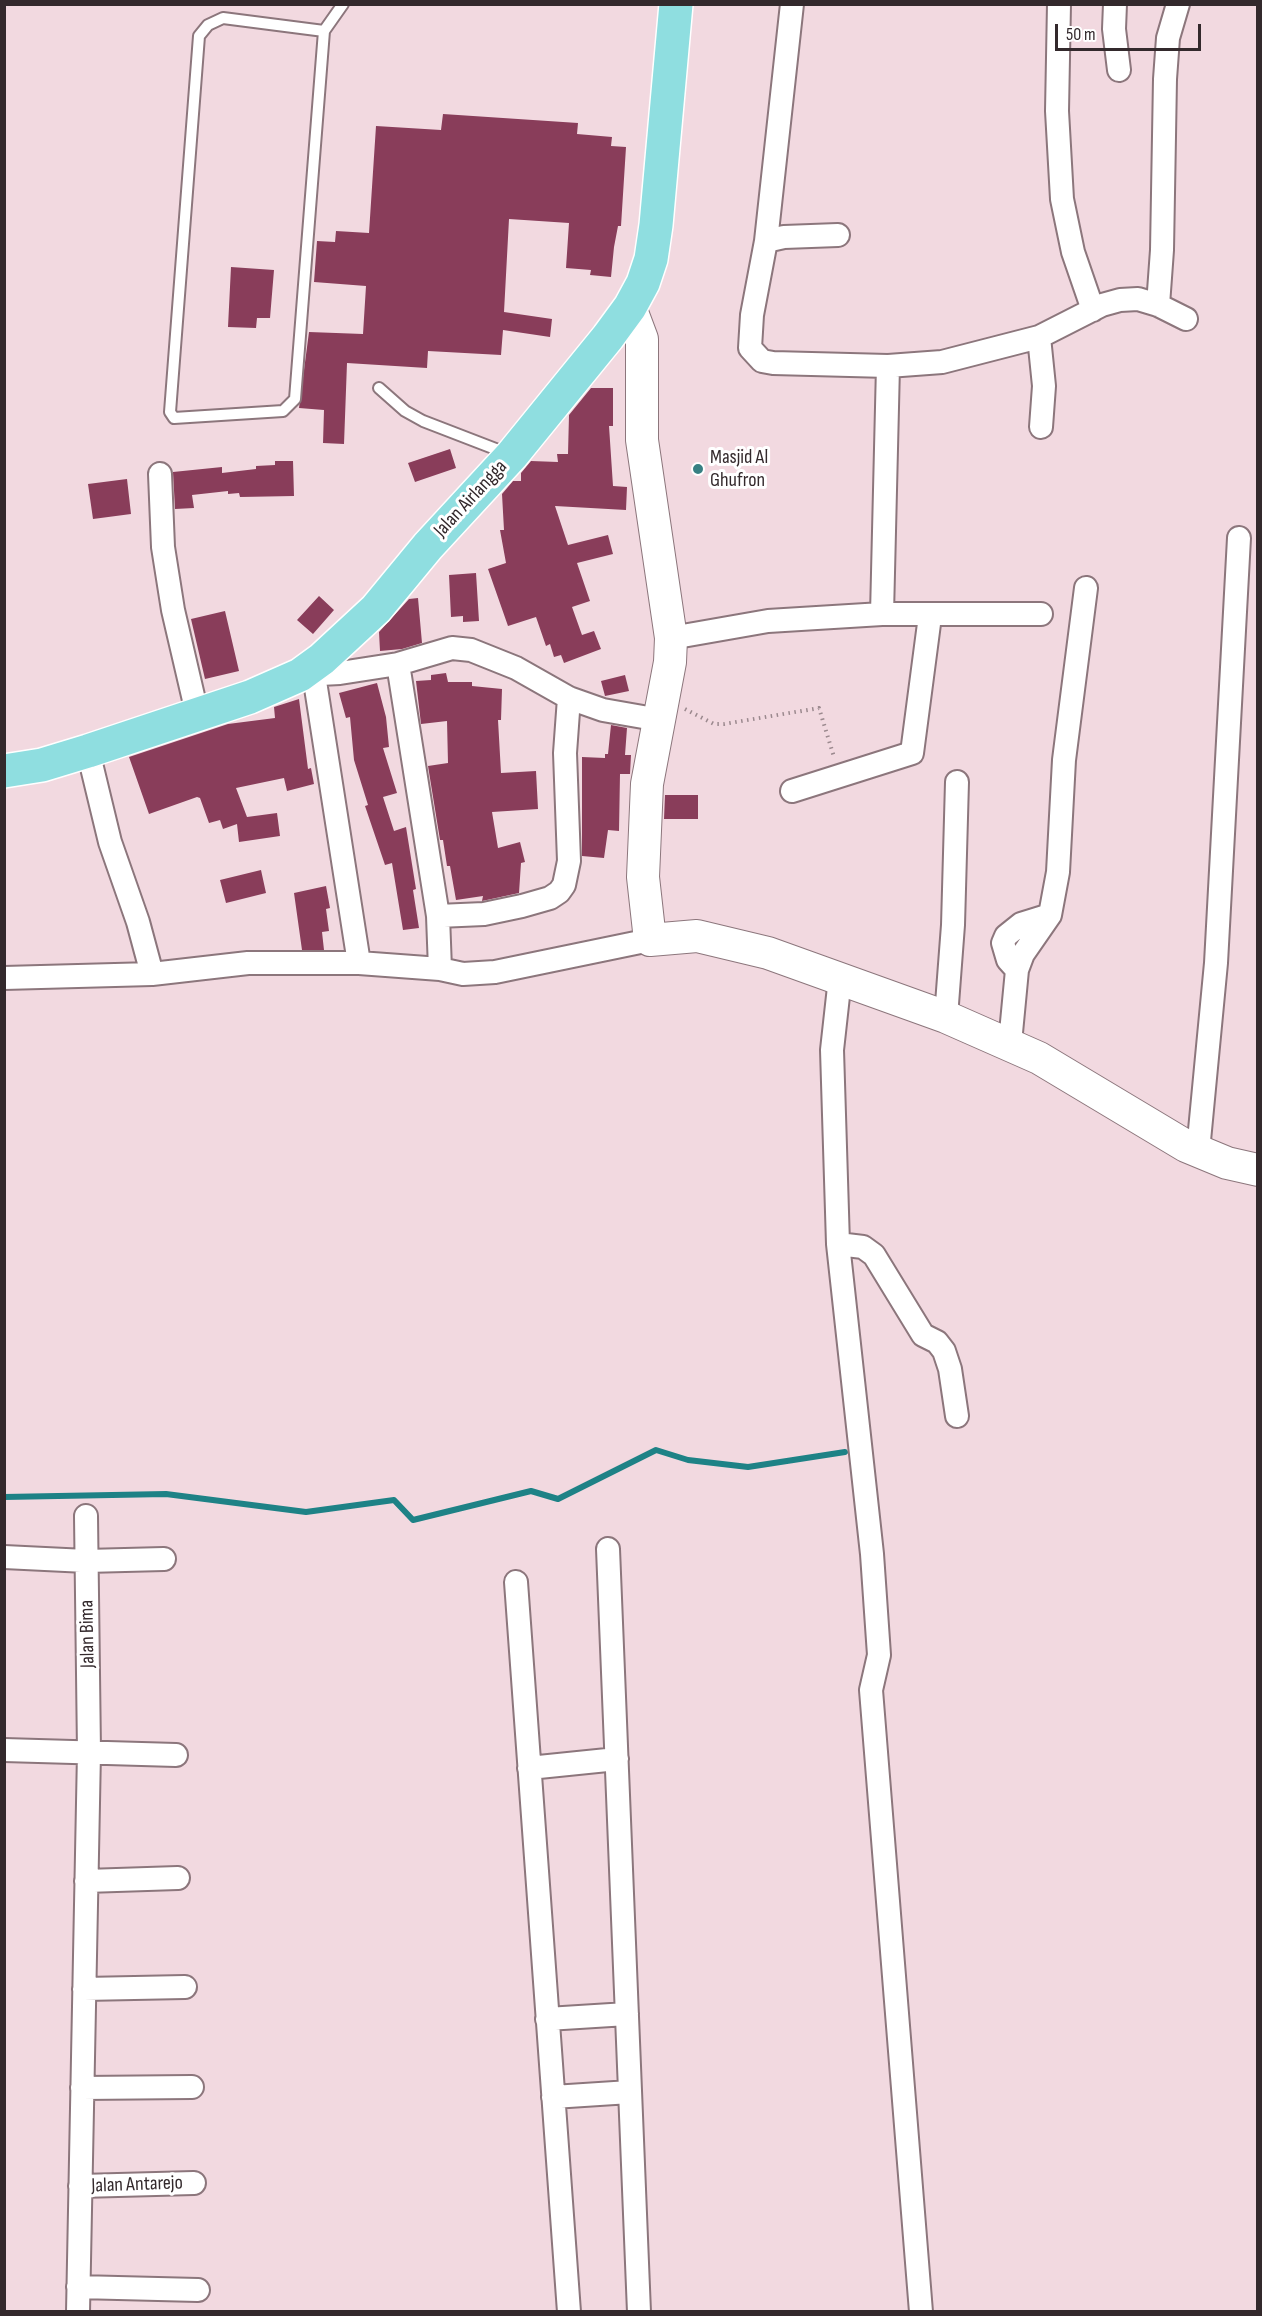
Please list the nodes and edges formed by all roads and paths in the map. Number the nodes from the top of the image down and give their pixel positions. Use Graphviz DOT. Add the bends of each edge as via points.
graph roads {
  1 [pos="344,4"];
  2 [pos="676,4"];
  3 [pos="792,4"];
  4 [pos="1059,4"];
  5 [pos="1115,4"];
  6 [pos="1178,4"];
  7 [pos="324,31"];
  8 [pos="1119,70"];
  9 [pos="838,235"];
  10 [pos="766,241"];
  11 [pos="1158,304"];
  12 [pos="630,307"];
  13 [pos="1093,310"];
  14 [pos="1186,319"];
  15 [pos="1039,337"];
  16 [pos="888,366"];
  17 [pos="379,388"];
  18 [pos="1041,427"];
  19 [pos="512,455"];
  20 [pos="160,474"];
  21 [pos="1239,538"];
  22 [pos="1086,588"];
  23 [pos="882,614"];
  24 [pos="1041,614"];
  25 [pos="930,616"];
  26 [pos="671,638"];
  27 [pos="398,664"];
  28 [pos="307,675"];
  29 [pos="569,698"];
  30 [pos="660,711"];
  31 [pos="197,713"];
  32 [pos="88,751"];
  33 [pos="4,771"];
  34 [pos="839,777"];
  35 [pos="957,782"];
  36 [pos="792,791"];
  37 [pos="438,916"];
  38 [pos="650,940"];
  39 [pos="359,963"];
  40 [pos="440,969"];
  41 [pos="152,974"];
  42 [pos="4,978"];
  43 [pos="840,978"];
  44 [pos="946,1017"];
  45 [pos="1010,1043"];
  46 [pos="1198,1151"];
  47 [pos="1257,1170"];
  48 [pos="838,1244"];
  49 [pos="957,1416"];
  50 [pos="86,1516"];
  51 [pos="608,1549"];
  52 [pos="4,1557"];
  53 [pos="164,1559"];
  54 [pos="86,1561"];
  55 [pos="516,1582"];
  56 [pos="4,1750"];
  57 [pos="88,1752"];
  58 [pos="176,1755"];
  59 [pos="617,1760"];
  60 [pos="529,1768"];
  61 [pos="178,1878"];
  62 [pos="86,1881"];
  63 [pos="185,1987"];
  64 [pos="84,1989"];
  65 [pos="627,2014"];
  66 [pos="547,2019"];
  67 [pos="192,2087"];
  68 [pos="82,2088"];
  69 [pos="630,2092"];
  70 [pos="553,2097"];
  71 [pos="194,2183"];
  72 [pos="80,2186"];
  73 [pos="78,2287"];
  74 [pos="198,2290"];
  75 [pos="78,2312"];
  76 [pos="569,2312"];
  77 [pos="639,2312"];
  78 [pos="921,2312"];
  1 -- 7 [label="lane"];
  2 -- 12 [label="main road, Jalan Airlangga" via="651,259"];
  3 -- 10 [label="street"];
  4 -- 13 [label="street" via="1057,111 1062,199 1073,252"];
  5 -- 8 [label="street"];
  6 -- 11 [label="street" via="1168,38 1165,79"];
  7 -- 7 [label="lane" via="295,399 283,411 174,418 170,412 199,36 208,25 223,18"];
  9 -- 10 [label="street"];
  10 -- 16 [label="street" via="749,337 755,355 774,363"];
  11 -- 13 [label="street" via="1129,299 1112,301"];
  11 -- 14 [label="street"];
  12 -- 19 [label="main road, Jalan Airlangga"];
  12 -- 26 [label="street" via="642,339 642,440"];
  13 -- 15 [label="street"];
  15 -- 16 [label="street" via="942,362"];
  15 -- 18 [label="street" via="1044,386"];
  16 -- 23 [label="street"];
  17 -- 19 [label="lane" via="423,421"];
  19 -- 28 [label="main road, Jalan Airlangga" via="376,609"];
  20 -- 31 [label="street" via="163,547"];
  21 -- 46 [label="street" via="1216,963"];
  22 -- 45 [label="street" via="1064,760 1058,872 1050,915 1021,924 1006,936 1003,950 1017,970"];
  23 -- 25 [label="street"];
  23 -- 26 [label="street" via="768,621"];
  24 -- 25 [label="street"];
  25 -- 34 [label="street" via="912,753"];
  26 -- 30 [label="street"];
  27 -- 28 [label="street"];
  27 -- 29 [label="street" via="452,648 471,650"];
  27 -- 37 [label="street"];
  28 -- 31 [label="main road, Jalan Airlangga" via="250,698"];
  28 -- 39 [label="street"];
  29 -- 30 [label="street" via="603,710"];
  29 -- 37 [label="street" via="565,753 569,861 564,885 550,898 522,906 484,914"];
  30 -- 34 [label="path" via="693,712 714,724 724,724 819,708"];
  30 -- 38 [label="street" via="647,784 643,846"];
  31 -- 32 [label="main road, Jalan Airlangga"];
  32 -- 33 [label="main road, Jalan Airlangga"];
  32 -- 41 [label="street" via="110,842"];
  34 -- 36 [label="street"];
  35 -- 44 [label="street"];
  37 -- 40 [label="street"];
  38 -- 40 [label="street" via="495,972 463,974"];
  38 -- 43 [label="street" via="697,936 768,952"];
  39 -- 40 [label="street"];
  39 -- 41 [label="street" via="248,963"];
  41 -- 42 [label="street"];
  43 -- 44 [label="street"];
  43 -- 48 [label="street" via="832,1050"];
  44 -- 45 [label="street"];
  45 -- 46 [label="street"];
  46 -- 47 [label="street"];
  48 -- 49 [label="street" via="863,1247 874,1255 916,1326 944,1351"];
  48 -- 78 [label="street" via="872,1554 879,1655 871,1690"];
  50 -- 54 [label="street, Jalan Bima"];
  51 -- 59 [label="street"];
  52 -- 54 [label="street"];
  53 -- 54 [label="street"];
  54 -- 57 [label="street, Jalan Bima"];
  55 -- 60 [label="street"];
  56 -- 57 [label="street"];
  57 -- 58 [label="street"];
  57 -- 62 [label="street, Jalan Bima"];
  59 -- 60 [label="street"];
  59 -- 65 [label="street"];
  60 -- 66 [label="street"];
  61 -- 62 [label="street"];
  62 -- 64 [label="street, Jalan Bima"];
  63 -- 64 [label="street"];
  64 -- 68 [label="street, Jalan Bima"];
  65 -- 66 [label="street"];
  65 -- 69 [label="street"];
  66 -- 70 [label="street"];
  67 -- 68 [label="street"];
  68 -- 72 [label="street, Jalan Bima"];
  69 -- 70 [label="street"];
  69 -- 77 [label="street"];
  70 -- 76 [label="street"];
  71 -- 72 [label="street, Jalan Antarejo"];
  72 -- 73 [label="street, Jalan Bima"];
  73 -- 74 [label="street"];
  73 -- 75 [label="street, Jalan Bima"];
}
